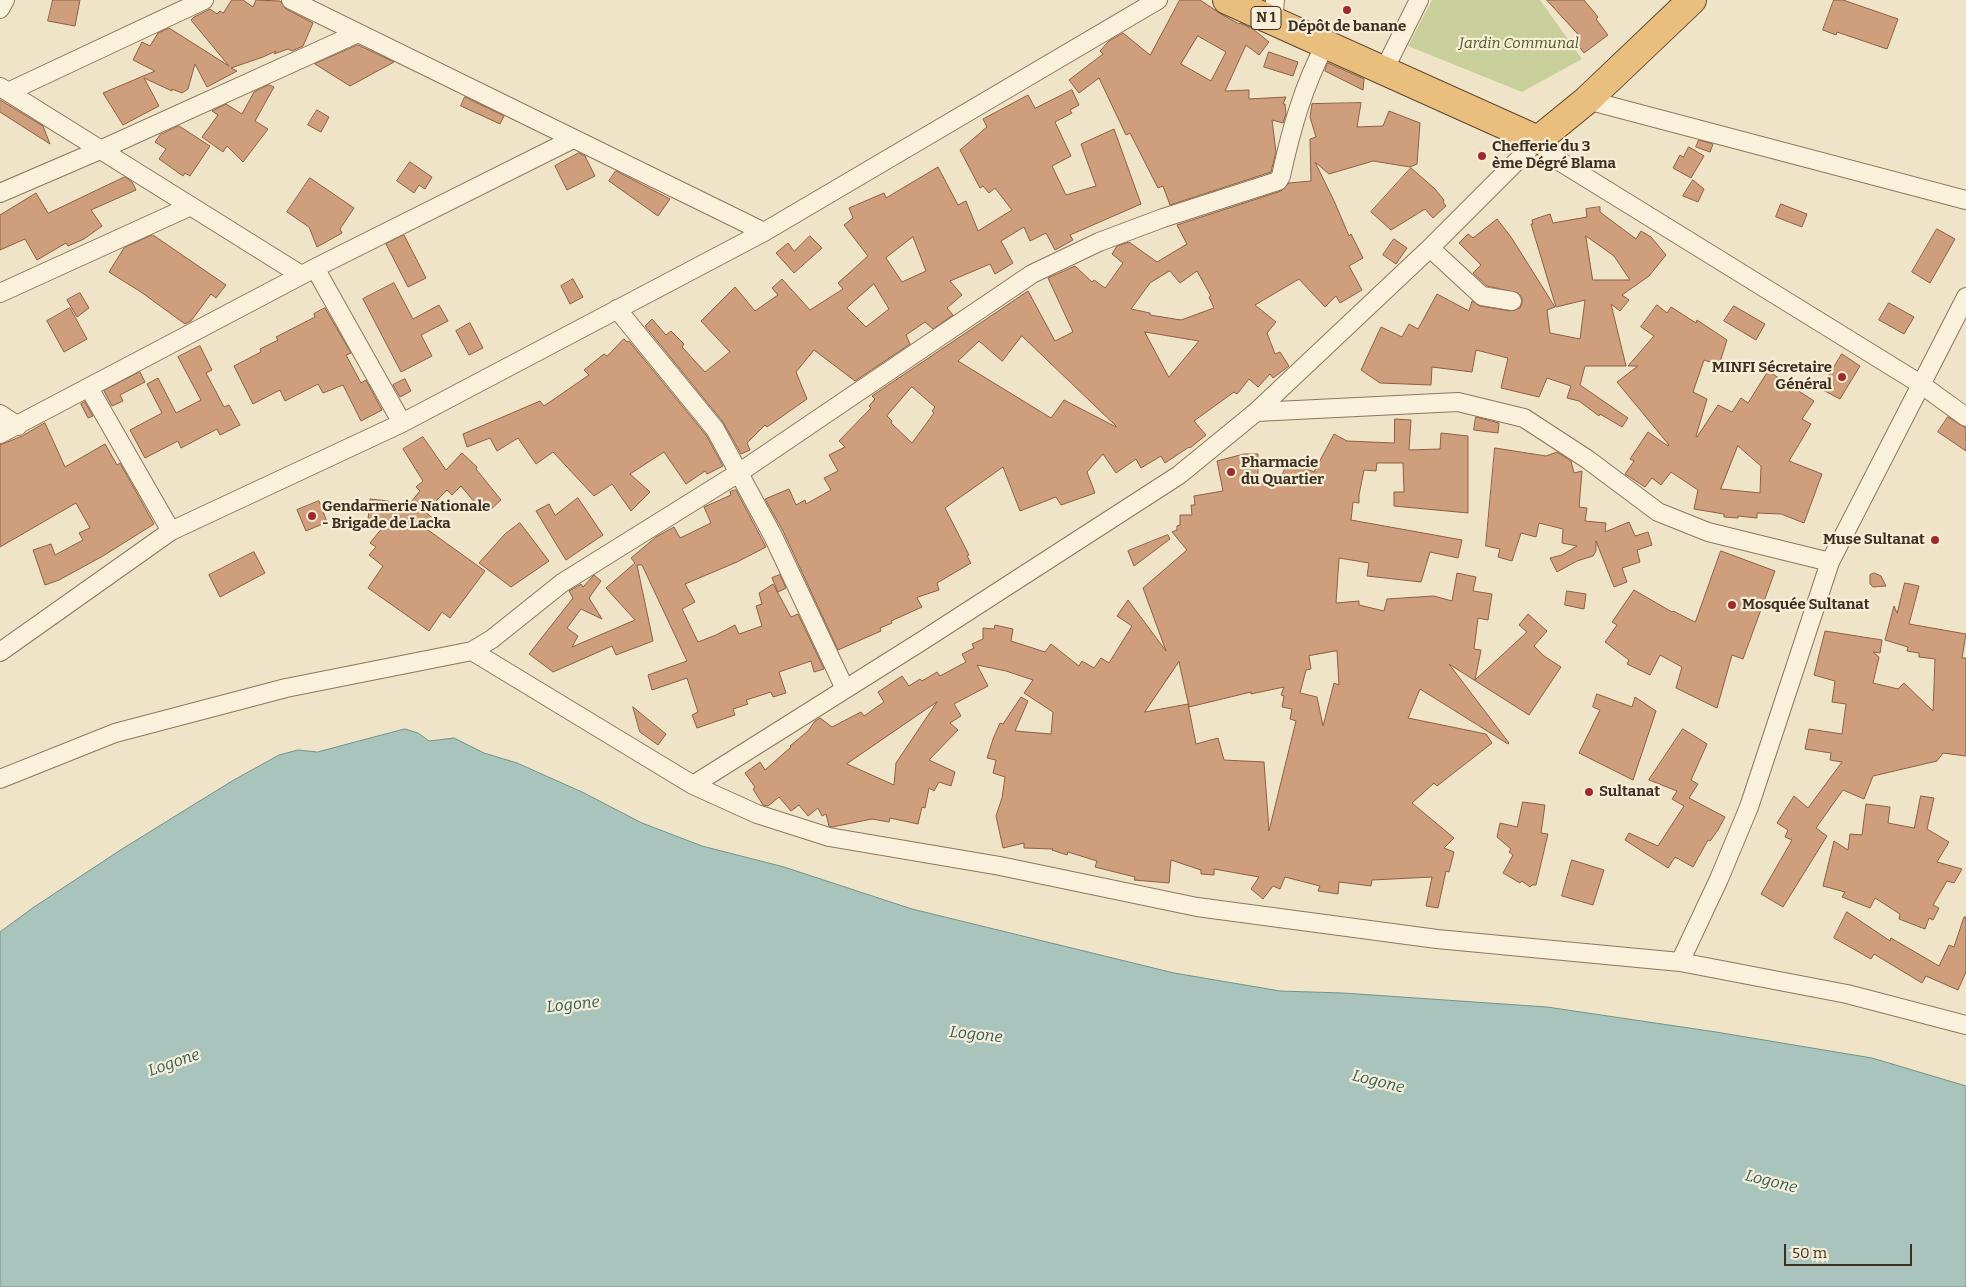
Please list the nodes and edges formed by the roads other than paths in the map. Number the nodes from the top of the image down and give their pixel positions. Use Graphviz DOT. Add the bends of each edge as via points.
graph roads {
  1 [pos="5,0"];
  2 [pos="204,0"];
  3 [pos="291,0"];
  4 [pos="1158,0"];
  5 [pos="1227,0"];
  6 [pos="1419,0"];
  7 [pos="1692,0"];
  8 [pos="0,9"];
  9 [pos="1274,11"];
  10 [pos="358,33"];
  11 [pos="1318,41"];
  12 [pos="1384,70"];
  13 [pos="4,90"];
  14 [pos="1587,100"];
  15 [pos="573,139"];
  16 [pos="1538,140"];
  17 [pos="100,150"];
  18 [pos="0,192"];
  19 [pos="1966,200"];
  20 [pos="190,206"];
  21 [pos="764,232"];
  22 [pos="1430,248"];
  23 [pos="308,271"];
  24 [pos="0,293"];
  25 [pos="1966,297"];
  26 [pos="1512,301"];
  27 [pos="617,310"];
  28 [pos="1922,385"];
  29 [pos="89,388"];
  30 [pos="1256,412"];
  31 [pos="0,414"];
  32 [pos="1966,417"];
  33 [pos="402,423"];
  34 [pos="18,426"];
  35 [pos="0,434"];
  36 [pos="740,472"];
  37 [pos="171,531"];
  38 [pos="1830,562"];
  39 [pos="472,651"];
  40 [pos="0,652"];
  41 [pos="846,690"];
  42 [pos="0,779"];
  43 [pos="693,785"];
  44 [pos="1680,962"];
  45 [pos="1966,1025"];
  1 -- 8 [label="street"];
  2 -- 13 [label="street"];
  3 -- 10 [label="street"];
  4 -- 21 [label="street"];
  5 -- 9 [label="highway, N 1"];
  6 -- 12 [label="street"];
  7 -- 14 [label="highway"];
  9 -- 11 [label="highway, N 1"];
  10 -- 15 [label="street"];
  10 -- 17 [label="street"];
  11 -- 12 [label="highway, N 1"];
  11 -- 36 [label="street" via="1316,61 1291,128 1278,181 1099,242 1032,274"];
  12 -- 16 [label="highway, N 1"];
  13 -- 17 [label="street"];
  14 -- 16 [label="highway"];
  14 -- 19 [label="street"];
  15 -- 21 [label="street"];
  15 -- 23 [label="street"];
  16 -- 22 [label="street"];
  16 -- 28 [label="street" via="1551,156"];
  17 -- 18 [label="street"];
  17 -- 20 [label="street"];
  20 -- 23 [label="street"];
  20 -- 24 [label="street"];
  21 -- 27 [label="street"];
  22 -- 26 [label="street" via="1482,296"];
  22 -- 30 [label="street"];
  23 -- 29 [label="street"];
  23 -- 33 [label="street"];
  25 -- 28 [label="street"];
  27 -- 33 [label="street"];
  27 -- 36 [label="street" via="715,428"];
  28 -- 32 [label="street"];
  28 -- 38 [label="street"];
  29 -- 34 [label="street"];
  29 -- 37 [label="street"];
  30 -- 38 [label="street" via="1458,402 1524,418 1587,459 1658,512 1708,532"];
  30 -- 41 [label="street" via="1179,475"];
  31 -- 34 [label="street"];
  33 -- 37 [label="street"];
  34 -- 35 [label="street"];
  36 -- 39 [label="street" via="562,582 492,639"];
  36 -- 41 [label="street"];
  37 -- 40 [label="street"];
  38 -- 44 [label="street" via="1749,807"];
  39 -- 42 [label="street" via="286,688 115,733"];
  39 -- 43 [label="street"];
  41 -- 43 [label="street"];
  43 -- 44 [label="street" via="757,814 829,837 1000,866 1196,908 1437,939"];
  44 -- 45 [label="street" via="1847,994"];
}
